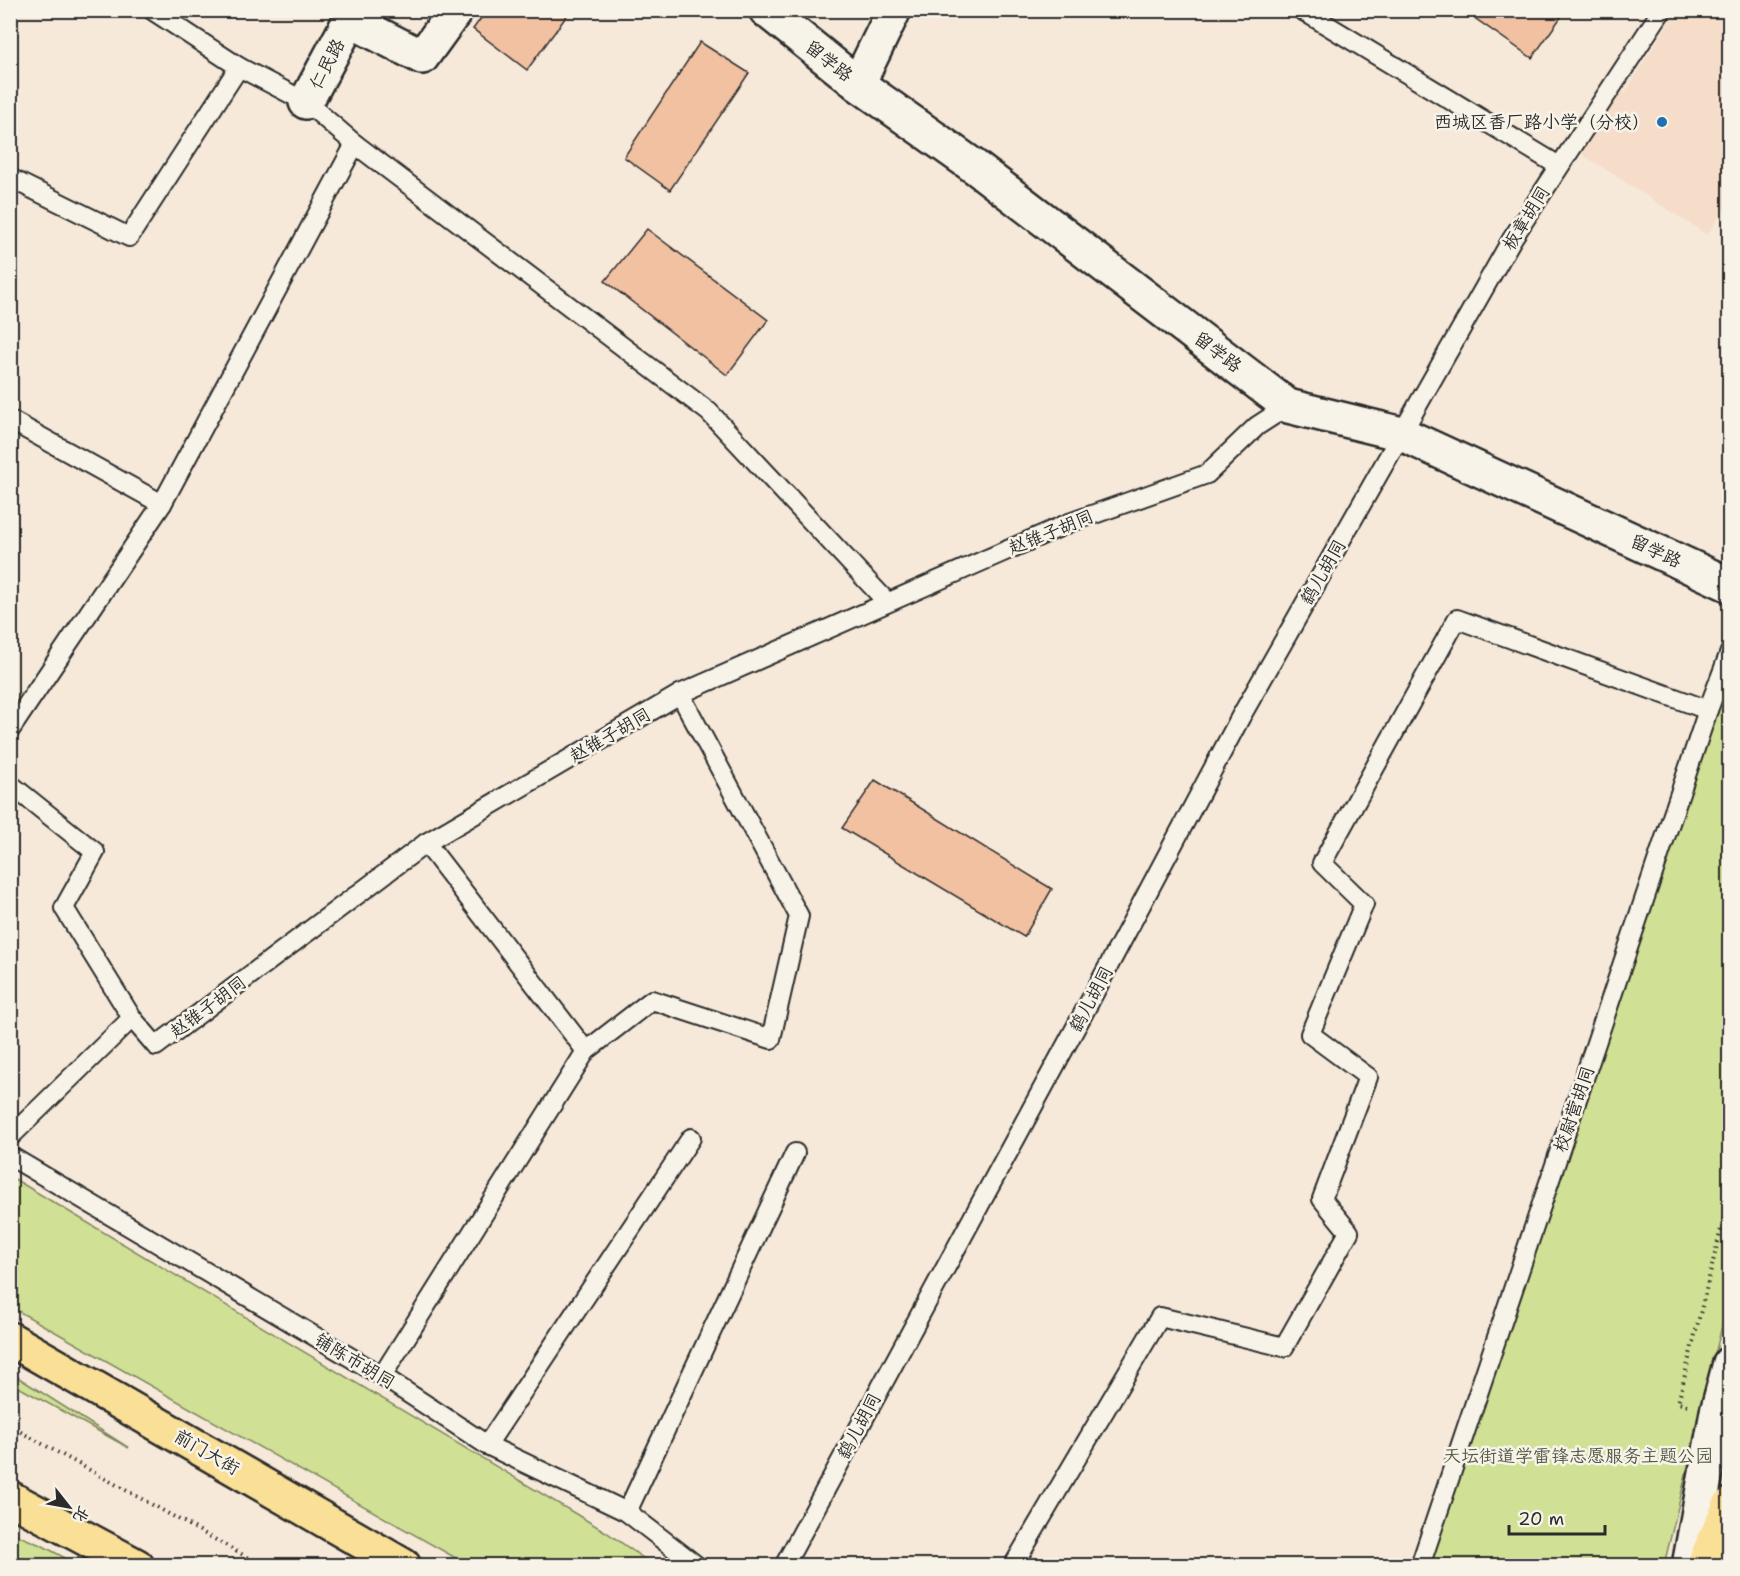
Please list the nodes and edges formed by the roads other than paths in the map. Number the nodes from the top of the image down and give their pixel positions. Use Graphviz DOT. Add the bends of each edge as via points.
graph roads {
  1 [pos="152,10"];
  2 [pos="456,10"];
  3 [pos="766,10"];
  4 [pos="894,10"];
  5 [pos="1302,10"];
  6 [pos="1662,10"];
  7 [pos="344,15"];
  8 [pos="239,67"];
  9 [pos="858,84"];
  10 [pos="306,102"];
  11 [pos="355,144"];
  12 [pos="1559,166"];
  13 [pos="10,178"];
  14 [pos="1288,406"];
  15 [pos="10,420"];
  16 [pos="1402,434"];
  17 [pos="162,504"];
  18 [pos="1730,585"];
  19 [pos="887,602"];
  20 [pos="1730,652"];
  21 [pos="680,694"];
  22 [pos="1708,710"];
  23 [pos="10,730"];
  24 [pos="10,784"];
  25 [pos="426,843"];
  26 [pos="132,1018"];
  27 [pos="586,1051"];
  28 [pos="10,1137"];
  29 [pos="692,1138"];
  30 [pos="795,1153"];
  31 [pos="10,1156"];
  32 [pos="10,1339"];
  33 [pos="1730,1363"];
  34 [pos="382,1376"];
  35 [pos="487,1444"];
  36 [pos="10,1498"];
  37 [pos="1730,1505"];
  38 [pos="627,1512"];
  39 [pos="137,1566"];
  40 [pos="404,1566"];
  41 [pos="698,1566"];
  42 [pos="784,1566"];
  43 [pos="1013,1566"];
  44 [pos="1420,1566"];
  45 [pos="1689,1566"];
  46 [pos="1703,1566"];
  1 -- 8 [label="lane"];
  2 -- 7 [label="street, 仁民路" via="423,57"];
  3 -- 9 [label="street, 留学路"];
  4 -- 9 [label="street"];
  5 -- 12 [label="lane"];
  6 -- 12 [label="lane, 板章胡同"];
  7 -- 10 [label="street, 仁民路"];
  8 -- 10 [label="lane"];
  8 -- 13 [label="lane" via="129,237"];
  9 -- 14 [label="street, 留学路" via="994,181"];
  10 -- 11 [label="lane"];
  11 -- 17 [label="lane"];
  11 -- 19 [label="lane" via="709,412"];
  12 -- 16 [label="lane, 板章胡同" via="1512,238"];
  14 -- 16 [label="street, 留学路"];
  14 -- 19 [label="lane, 赵锥子胡同" via="1257,426 1207,474 1069,524"];
  15 -- 17 [label="lane"];
  16 -- 18 [label="street, 留学路"];
  16 -- 42 [label="lane, 鹞儿胡同" via="1240,718"];
  17 -- 23 [label="lane"];
  19 -- 21 [label="lane, 赵锥子胡同"];
  20 -- 22 [label="lane, 校尉营胡同"];
  21 -- 25 [label="lane, 赵锥子胡同"];
  21 -- 27 [label="lane" via="799,916 771,1039 652,1000"];
  22 -- 43 [label="lane" via="1457,619 1322,863 1364,904 1310,1034 1368,1077 1322,1200 1349,1232 1284,1347 1160,1317"];
  22 -- 44 [label="lane, 校尉营胡同"];
  24 -- 26 [label="lane" via="95,852 64,908"];
  25 -- 26 [label="lane, 赵锥子胡同" via="156,1046"];
  25 -- 27 [label="lane"];
  26 -- 28 [label="lane"];
  27 -- 34 [label="lane"];
  29 -- 35 [label="lane"];
  30 -- 38 [label="lane"];
  31 -- 34 [label="lane, 铺陈市胡同"];
  32 -- 40 [label="main road, 前门大街"];
  33 -- 45 [label="street" via="1717,1412"];
  34 -- 35 [label="lane, 铺陈市胡同"];
  35 -- 38 [label="lane, 铺陈市胡同"];
  36 -- 39 [label="main road"];
  37 -- 46 [label="main road"];
  38 -- 41 [label="lane, 铺陈市胡同"];
}
